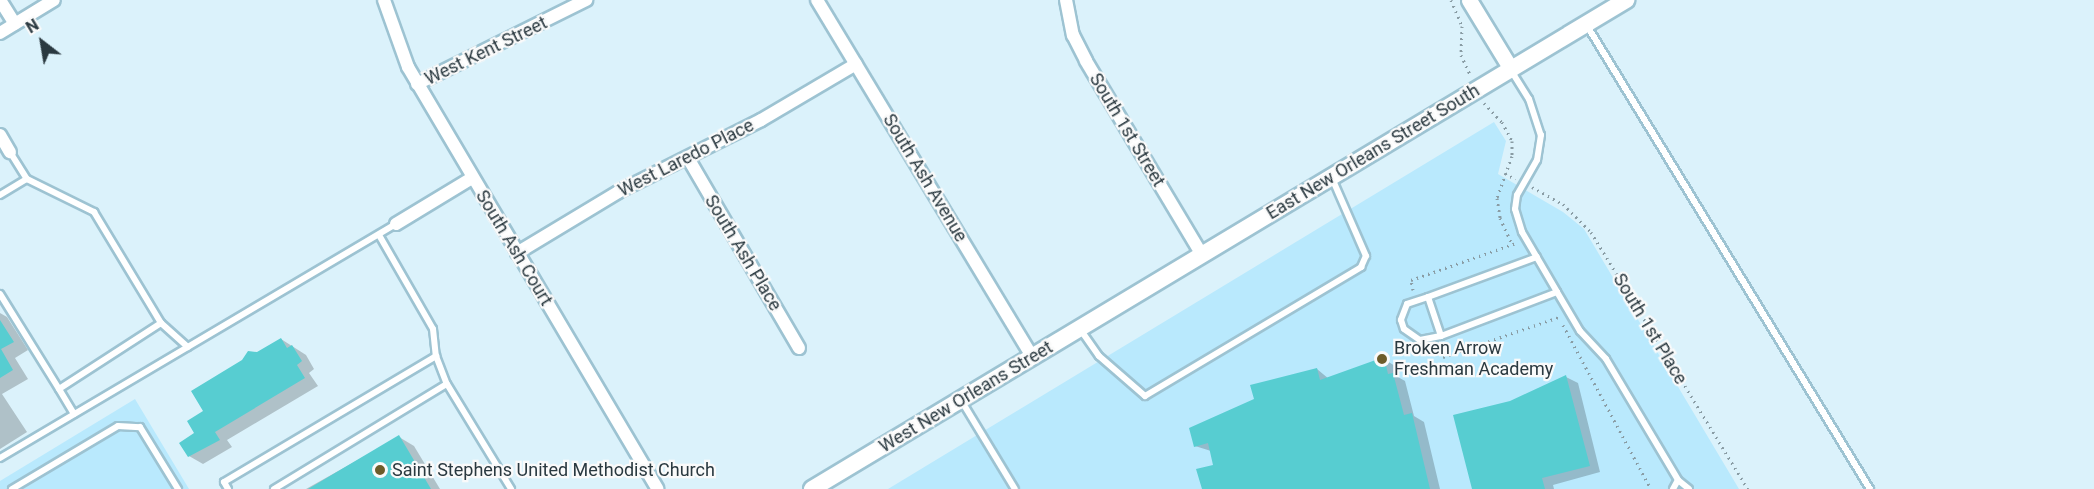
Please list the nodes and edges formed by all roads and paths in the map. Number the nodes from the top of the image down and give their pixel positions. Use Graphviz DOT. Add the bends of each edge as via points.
graph roads {
  1 [pos="0,0"];
  2 [pos="54,0"];
  3 [pos="384,0"];
  4 [pos="586,0"];
  5 [pos="817,0"];
  6 [pos="1066,0"];
  7 [pos="1451,0"];
  8 [pos="1469,0"];
  9 [pos="1626,0"];
  10 [pos="15,24"];
  11 [pos="1586,24"];
  12 [pos="0,33"];
  13 [pos="856,64"];
  14 [pos="1510,69"];
  15 [pos="1468,70"];
  16 [pos="417,84"];
  17 [pos="1486,109"];
  18 [pos="0,135"];
  19 [pos="10,152"];
  20 [pos="688,158"];
  21 [pos="1505,173"];
  22 [pos="1332,177"];
  23 [pos="1512,177"];
  24 [pos="472,178"];
  25 [pos="27,179"];
  26 [pos="1532,187"];
  27 [pos="0,195"];
  28 [pos="396,224"];
  29 [pos="380,235"];
  30 [pos="1512,244"];
  31 [pos="517,253"];
  32 [pos="1202,255"];
  33 [pos="1537,257"];
  34 [pos="1527,261"];
  35 [pos="1557,292"];
  36 [pos="0,294"];
  37 [pos="1403,295"];
  38 [pos="1428,297"];
  39 [pos="1546,299"];
  40 [pos="1119,305"];
  41 [pos="1559,317"];
  42 [pos="161,323"];
  43 [pos="1080,328"];
  44 [pos="1441,336"];
  45 [pos="189,347"];
  46 [pos="800,348"];
  47 [pos="1433,350"];
  48 [pos="436,356"];
  49 [pos="1032,357"];
  50 [pos="447,384"];
  51 [pos="59,389"];
  52 [pos="961,400"];
  53 [pos="74,414"];
  54 [pos="0,458"];
  55 [pos="1678,480"];
  56 [pos="12,489"];
  57 [pos="178,489"];
  58 [pos="228,489"];
  59 [pos="274,489"];
  60 [pos="511,489"];
  61 [pos="658,489"];
  62 [pos="812,489"];
  63 [pos="1015,489"];
  64 [pos="1651,489"];
  65 [pos="1673,489"];
  66 [pos="1689,489"];
  67 [pos="1748,489"];
  68 [pos="1869,489"];
  1 -- 10 [label="street"];
  2 -- 10 [label="street"];
  3 -- 16 [label="street, South Ash Court" via="400,51"];
  4 -- 16 [label="street, West Kent Street"];
  5 -- 13 [label="street, South Ash Avenue"];
  6 -- 32 [label="street, South 1st Street" via="1073,35 1086,61"];
  7 -- 15 [label="path" via="1462,26 1463,61"];
  8 -- 14 [label="street"];
  9 -- 11 [label="main road, East New Orleans Street South"];
  10 -- 12 [label="street"];
  11 -- 14 [label="main road, East New Orleans Street South"];
  11 -- 68 [label="lane"];
  13 -- 20 [label="street, West Laredo Place"];
  13 -- 49 [label="street, South Ash Avenue"];
  14 -- 22 [label="main road, East New Orleans Street South"];
  14 -- 33 [label="lane" via="1529,99 1540,129 1541,147 1517,195 1515,209"];
  16 -- 24 [label="street, South Ash Court"];
  17 -- 21 [label="path" via="1502,122 1512,141"];
  18 -- 19 [label="street"];
  19 -- 25 [label="lane"];
  20 -- 31 [label="street, West Laredo Place" via="618,192"];
  20 -- 46 [label="street, South Ash Place"];
  21 -- 23 [label="path"];
  21 -- 30 [label="path" via="1498,207"];
  22 -- 32 [label="main road, East New Orleans Street South"];
  22 -- 43 [label="lane" via="1366,256 1360,267 1145,396 1099,356"];
  24 -- 28 [label="street"];
  24 -- 31 [label="street, South Ash Court"];
  25 -- 27 [label="lane"];
  25 -- 42 [label="lane" via="94,212"];
  26 -- 67 [label="path, South 1st Place" via="1563,204 1591,232"];
  28 -- 29 [label="lane"];
  29 -- 45 [label="lane"];
  29 -- 48 [label="lane" via="433,329"];
  30 -- 34 [label="path" via="1517,242"];
  30 -- 37 [label="path" via="1412,280 1414,290"];
  31 -- 61 [label="street, South Ash Court"];
  32 -- 40 [label="main road, East New Orleans Street South"];
  33 -- 34 [label="lane"];
  33 -- 35 [label="lane"];
  34 -- 38 [label="lane"];
  35 -- 39 [label="lane"];
  35 -- 55 [label="lane" via="1580,331 1606,359"];
  36 -- 51 [label="lane"];
  38 -- 44 [label="lane"];
  38 -- 44 [label="lane" via="1407,304 1401,320 1404,329 1420,340"];
  39 -- 41 [label="path"];
  39 -- 44 [label="lane"];
  40 -- 43 [label="main road, West New Orleans Street"];
  41 -- 47 [label="path" via="1443,357 1440,347"];
  41 -- 64 [label="path"];
  42 -- 45 [label="lane"];
  42 -- 51 [label="lane"];
  43 -- 49 [label="main road, West New Orleans Street"];
  45 -- 53 [label="lane"];
  48 -- 50 [label="lane"];
  48 -- 58 [label="lane" via="224,482"];
  49 -- 52 [label="main road, West New Orleans Street"];
  50 -- 59 [label="lane"];
  50 -- 60 [label="lane"];
  51 -- 53 [label="lane"];
  52 -- 62 [label="main road, West New Orleans Street"];
  52 -- 63 [label="lane"];
  53 -- 54 [label="lane"];
  55 -- 65 [label="lane"];
  55 -- 66 [label="lane"];
  56 -- 57 [label="lane" via="118,426 140,427"];
}
